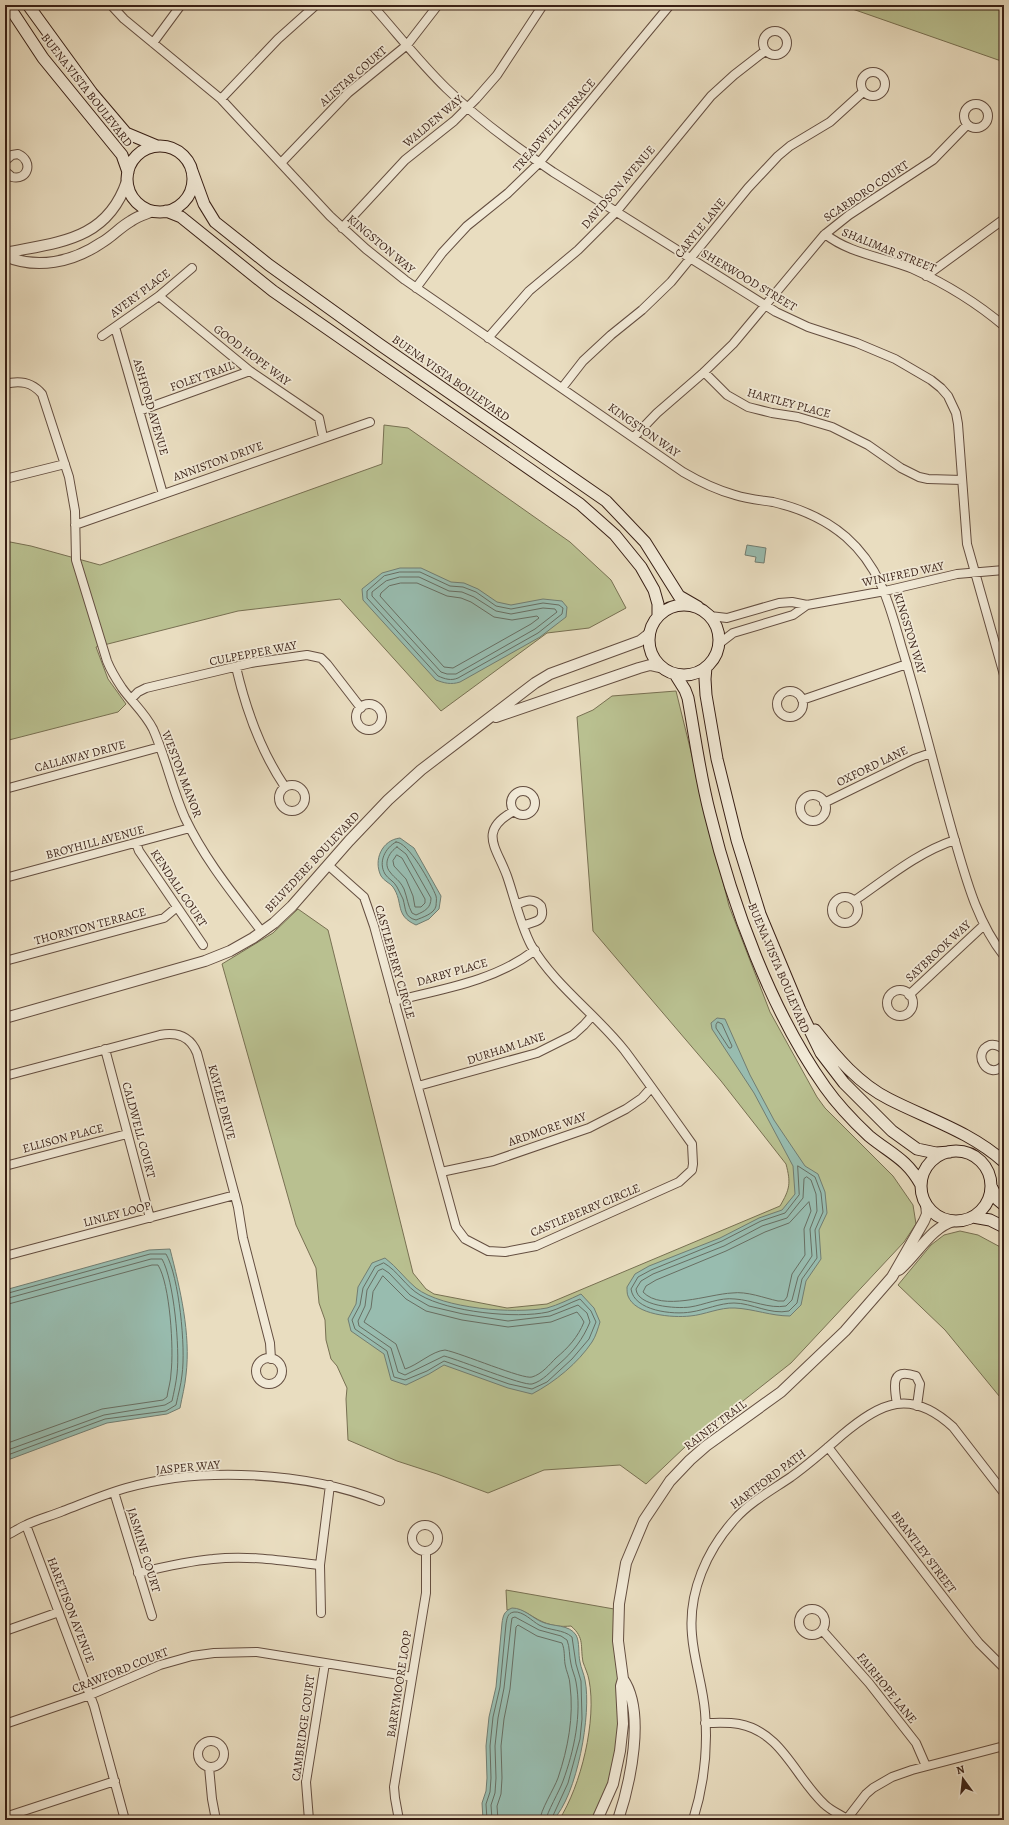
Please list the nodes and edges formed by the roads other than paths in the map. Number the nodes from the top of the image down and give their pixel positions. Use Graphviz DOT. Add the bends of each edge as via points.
graph roads {
  1 [pos="8,5"];
  2 [pos="28,5"];
  3 [pos="111,5"];
  4 [pos="181,5"];
  5 [pos="316,5"];
  6 [pos="372,5"];
  7 [pos="438,5"];
  8 [pos="543,5"];
  9 [pos="670,5"];
  10 [pos="153,43"];
  11 [pos="407,45"];
  12 [pos="765,51"];
  13 [pos="864,92"];
  14 [pos="221,99"];
  15 [pos="468,108"];
  16 [pos="967,125"];
  17 [pos="157,146"];
  18 [pos="6,157"];
  19 [pos="281,163"];
  20 [pos="539,163"];
  21 [pos="192,171"];
  22 [pos="5,172"];
  23 [pos="127,177"];
  24 [pos="153,211"];
  25 [pos="166,211"];
  26 [pos="616,212"];
  27 [pos="1004,219"];
  28 [pos="342,228"];
  29 [pos="825,234"];
  30 [pos="69,240"];
  31 [pos="5,254"];
  32 [pos="73,257"];
  33 [pos="691,259"];
  34 [pos="192,268"];
  35 [pos="926,276"];
  36 [pos="416,288"];
  37 [pos="158,296"];
  38 [pos="766,306"];
  39 [pos="1004,326"];
  40 [pos="116,327"];
  41 [pos="102,336"];
  42 [pos="488,338"];
  43 [pos="250,371"];
  44 [pos="704,372"];
  45 [pos="5,384"];
  46 [pos="562,388"];
  47 [pos="139,411"];
  48 [pos="370,422"];
  49 [pos="323,437"];
  50 [pos="634,437"];
  51 [pos="65,464"];
  52 [pos="5,479"];
  53 [pos="962,480"];
  54 [pos="163,494"];
  55 [pos="75,525"];
  56 [pos="1004,570"];
  57 [pos="975,572"];
  58 [pos="885,591"];
  59 [pos="807,605"];
  60 [pos="698,607"];
  61 [pos="658,616"];
  62 [pos="710,616"];
  63 [pos="649,634"];
  64 [pos="720,643"];
  65 [pos="907,664"];
  66 [pos="236,667"];
  67 [pos="706,667"];
  68 [pos="663,668"];
  69 [pos="1004,671"];
  70 [pos="675,674"];
  71 [pos="131,699"];
  72 [pos="802,700"];
  73 [pos="361,708"];
  74 [pos="477,726"];
  75 [pos="160,747"];
  76 [pos="931,753"];
  77 [pos="285,787"];
  78 [pos="5,789"];
  79 [pos="824,803"];
  80 [pos="514,811"];
  81 [pos="190,828"];
  82 [pos="955,840"];
  83 [pos="136,843"];
  84 [pos="328,865"];
  85 [pos="5,878"];
  86 [pos="854,901"];
  87 [pos="516,905"];
  88 [pos="177,907"];
  89 [pos="524,925"];
  90 [pos="984,925"];
  91 [pos="262,932"];
  92 [pos="203,945"];
  93 [pos="535,950"];
  94 [pos="1004,956"];
  95 [pos="5,961"];
  96 [pos="909,994"];
  97 [pos="394,1001"];
  98 [pos="800,1010"];
  99 [pos="592,1016"];
  100 [pos="5,1018"];
  101 [pos="1003,1045"];
  102 [pos="105,1049"];
  103 [pos="1004,1065"];
  104 [pos="5,1076"];
  105 [pos="418,1086"];
  106 [pos="651,1088"];
  107 [pos="127,1134"];
  108 [pos="950,1152"];
  109 [pos="1004,1162"];
  110 [pos="5,1166"];
  111 [pos="441,1172"];
  112 [pos="921,1185"];
  113 [pos="991,1186"];
  114 [pos="235,1196"];
  115 [pos="926,1204"];
  116 [pos="1004,1205"];
  117 [pos="973,1217"];
  118 [pos="150,1218"];
  119 [pos="954,1221"];
  120 [pos="1004,1227"];
  121 [pos="5,1256"];
  122 [pos="892,1277"];
  123 [pos="271,1359"];
  124 [pos="897,1404"];
  125 [pos="917,1406"];
  126 [pos="828,1447"];
  127 [pos="330,1485"];
  128 [pos="114,1492"];
  129 [pos="1004,1493"];
  130 [pos="380,1501"];
  131 [pos="26,1525"];
  132 [pos="5,1536"];
  133 [pos="426,1551"];
  134 [pos="320,1565"];
  135 [pos="138,1573"];
  136 [pos="59,1612"];
  137 [pos="321,1613"];
  138 [pos="152,1616"];
  139 [pos="822,1630"];
  140 [pos="5,1631"];
  141 [pos="325,1663"];
  142 [pos="1004,1668"];
  143 [pos="412,1677"];
  144 [pos="623,1679"];
  145 [pos="90,1695"];
  146 [pos="705,1723"];
  147 [pos="5,1724"];
  148 [pos="1004,1746"];
  149 [pos="926,1766"];
  150 [pos="210,1767"];
  151 [pos="115,1781"];
  152 [pos="5,1817"];
  153 [pos="125,1820"];
  154 [pos="216,1820"];
  155 [pos="309,1820"];
  156 [pos="399,1820"];
  157 [pos="597,1820"];
  158 [pos="618,1820"];
  159 [pos="693,1820"];
  160 [pos="846,1820"];
  1 -- 23 [label="main road, BUENA VISTA BOULEVARD" via="43,58 122,155"];
  2 -- 17 [label="main road, BUENA VISTA BOULEVARD" via="92,94 126,132"];
  3 -- 10 [label="street, KINGSTON WAY"];
  4 -- 10 [label="street"];
  5 -- 14 [label="street" via="278,39"];
  6 -- 11 [label="street, SHERWOOD STREET"];
  7 -- 11 [label="street, ALISTAR COURT"];
  8 -- 15 [label="street, WALDEN WAY" via="497,75"];
  9 -- 20 [label="street, TREADWELL TERRACE"];
  10 -- 14 [label="street, KINGSTON WAY"];
  11 -- 15 [label="street, SHERWOOD STREET"];
  11 -- 19 [label="street, ALISTAR COURT" via="348,93"];
  12 -- 26 [label="street, DAVIDSON AVENUE" via="711,96"];
  13 -- 33 [label="street, CARYLE LANE" via="830,122 778,156 748,188"];
  14 -- 19 [label="street, KINGSTON WAY"];
  15 -- 20 [label="street, SHERWOOD STREET"];
  15 -- 28 [label="street, WALDEN WAY" via="406,160"];
  16 -- 29 [label="street, SCARBORO COURT" via="933,160 849,214"];
  17 -- 21 [label="main road, BUENA VISTA BOULEVARD" via="166,146 183,155"];
  17 -- 23 [label="main road, BUENA VISTA BOULEVARD" via="138,154 131,163"];
  18 -- 22 [label="street" via="15,154 22,156 28,164 22,176 15,178"];
  19 -- 28 [label="street, KINGSTON WAY"];
  20 -- 26 [label="street, SHERWOOD STREET"];
  20 -- 36 [label="street, TREADWELL TERRACE" via="508,193 467,226 442,253"];
  21 -- 25 [label="main road" via="191,187 184,201"];
  21 -- 60 [label="main road, BUENA VISTA BOULEVARD" via="204,204 215,222 372,340 606,501 645,542 678,596"];
  23 -- 24 [label="main road, BUENA VISTA BOULEVARD" via="135,200"];
  23 -- 30 [label="street" via="122,197 106,216 84,234"];
  24 -- 25 [label="main road"];
  24 -- 32 [label="street" via="132,220 90,250"];
  25 -- 61 [label="main road" via="182,217 279,295 580,504 615,535 641,567 654,590"];
  26 -- 33 [label="street, SHERWOOD STREET"];
  26 -- 42 [label="street, DAVIDSON AVENUE" via="578,250 529,291"];
  27 -- 35 [label="street"];
  28 -- 36 [label="street, KINGSTON WAY"];
  29 -- 35 [label="street, SHALIMAR STREET" via="841,245 899,264"];
  29 -- 38 [label="street, SCARBORO COURT"];
  30 -- 31 [label="street"];
  30 -- 32 [label="street"];
  31 -- 32 [label="street" via="17,261 36,264"];
  33 -- 38 [label="street, SHERWOOD STREET"];
  33 -- 46 [label="street, CARYLE LANE" via="656,298 583,361"];
  34 -- 37 [label="street, AVERY PLACE"];
  35 -- 39 [label="street, SHALIMAR STREET" via="974,303"];
  36 -- 42 [label="street, KINGSTON WAY"];
  37 -- 40 [label="street, AVERY PLACE"];
  37 -- 43 [label="street, GOOD HOPE WAY"];
  38 -- 44 [label="street, SCARBORO COURT"];
  38 -- 53 [label="street, SHERWOOD STREET" via="808,327 895,359 941,388 956,413"];
  40 -- 41 [label="street, AVERY PLACE"];
  40 -- 47 [label="street, ASHFORD AVENUE"];
  42 -- 46 [label="street, KINGSTON WAY"];
  43 -- 47 [label="street, FOLEY TRAIL"];
  43 -- 49 [label="street, GOOD HOPE WAY" via="319,418"];
  44 -- 50 [label="street, SCARBORO COURT"];
  44 -- 53 [label="street, HARTLEY PLACE" via="727,395 748,407 832,427 868,445 918,477"];
  45 -- 51 [label="street, WESTON MANOR" via="18,381 36,386 42,394"];
  46 -- 50 [label="street, KINGSTON WAY"];
  47 -- 54 [label="street, ASHFORD AVENUE"];
  48 -- 49 [label="street, ANNISTON DRIVE"];
  49 -- 54 [label="street, ANNISTON DRIVE"];
  50 -- 58 [label="street, KINGSTON WAY" via="702,483 737,496 788,506 820,519 856,546 874,569"];
  51 -- 52 [label="street"];
  51 -- 55 [label="street, WESTON MANOR" via="73,495"];
  53 -- 57 [label="street, SHERWOOD STREET" via="965,536"];
  54 -- 55 [label="street, ANNISTON DRIVE"];
  55 -- 71 [label="street, WESTON MANOR" via="76,560 102,646 114,676"];
  56 -- 57 [label="street, WINIFRED WAY"];
  57 -- 58 [label="street, WINIFRED WAY"];
  57 -- 69 [label="street, SHERWOOD STREET"];
  58 -- 59 [label="street, WINIFRED WAY"];
  58 -- 65 [label="street, KINGSTON WAY"];
  59 -- 62 [label="street" via="778,603 727,618"];
  59 -- 64 [label="street" via="793,615 733,633"];
  60 -- 61 [label="main road" via="676,605"];
  60 -- 62 [label="main road, BUENA VISTA BOULEVARD"];
  61 -- 63 [label="main road"];
  62 -- 64 [label="main road, BUENA VISTA BOULEVARD" via="716,624"];
  63 -- 68 [label="main road" via="652,653"];
  63 -- 74 [label="street, BELVEDERE BOULEVARD" via="640,641 550,674"];
  64 -- 67 [label="main road" via="713,661"];
  65 -- 72 [label="street"];
  65 -- 76 [label="street, KINGSTON WAY"];
  66 -- 71 [label="street, CULPEPPER WAY" via="146,688"];
  66 -- 73 [label="street, CULPEPPER WAY" via="278,659 314,656 327,664"];
  66 -- 77 [label="street" via="247,710 258,738"];
  67 -- 70 [label="main road" via="697,673"];
  67 -- 98 [label="main road, BUENA VISTA BOULEVARD" via="706,694 717,759 737,840 760,914"];
  68 -- 70 [label="main road"];
  68 -- 74 [label="street, BELVEDERE BOULEVARD" via="638,668 510,711"];
  70 -- 112 [label="main road, BUENA VISTA BOULEVARD" via="688,698 702,782 726,869 756,954 781,1012 826,1088 869,1136 913,1171"];
  71 -- 75 [label="street, WESTON MANOR" via="152,728"];
  74 -- 84 [label="street, BELVEDERE BOULEVARD" via="388,800"];
  75 -- 78 [label="street, CALLAWAY DRIVE"];
  75 -- 81 [label="street, WESTON MANOR"];
  76 -- 79 [label="street, OXFORD LANE"];
  76 -- 82 [label="street, KINGSTON WAY"];
  80 -- 87 [label="street, CASTLEBERRY CIRCLE" via="506,815 496,826 492,840"];
  81 -- 83 [label="street, BROYHILL AVENUE"];
  81 -- 91 [label="street, WESTON MANOR" via="208,862"];
  82 -- 86 [label="street" via="917,858"];
  82 -- 90 [label="street, KINGSTON WAY" via="974,905"];
  83 -- 85 [label="street, BROYHILL AVENUE"];
  83 -- 88 [label="street, KENDALL COURT"];
  84 -- 91 [label="street, BELVEDERE BOULEVARD" via="292,906"];
  84 -- 97 [label="street, CASTLEBERRY CIRCLE" via="364,897"];
  87 -- 89 [label="street, CASTLEBERRY CIRCLE"];
  87 -- 89 [label="street" via="532,900 541,906 540,919 534,924"];
  88 -- 92 [label="street, KENDALL COURT"];
  88 -- 95 [label="street, THORNTON TERRACE" via="164,918"];
  89 -- 93 [label="street, CASTLEBERRY CIRCLE"];
  90 -- 94 [label="street, KINGSTON WAY"];
  90 -- 96 [label="street, SAYBROOK WAY"];
  91 -- 100 [label="street, BELVEDERE BOULEVARD" via="230,951 205,961"];
  93 -- 97 [label="street, DARBY PLACE" via="522,960 482,979"];
  93 -- 99 [label="street, CASTLEBERRY CIRCLE"];
  97 -- 105 [label="street, CASTLEBERRY CIRCLE"];
  98 -- 108 [label="main road, BUENA VISTA BOULEVARD" via="821,1053 844,1084 892,1131 917,1149 936,1153"];
  98 -- 109 [label="main road" via="832,1052 858,1078 888,1098 958,1131 992,1151"];
  99 -- 105 [label="street, DURHAM LANE" via="573,1035 537,1053"];
  99 -- 106 [label="street, CASTLEBERRY CIRCLE" via="624,1050"];
  101 -- 103 [label="street" via="988,1046 982,1052 981,1060 989,1069 997,1070"];
  102 -- 104 [label="street, KAYLEE DRIVE"];
  102 -- 107 [label="street, CALDWELL COURT"];
  102 -- 114 [label="street, KAYLEE DRIVE" via="170,1033 178,1034 190,1041 197,1053"];
  105 -- 111 [label="street, CASTLEBERRY CIRCLE"];
  106 -- 111 [label="street, ARDMORE WAY" via="626,1109 589,1128 493,1161"];
  106 -- 111 [label="street, CASTLEBERRY CIRCLE" via="692,1144 692,1170 679,1182 536,1246 505,1252 488,1251 465,1239 456,1227"];
  107 -- 110 [label="street, ELLISON PLACE"];
  107 -- 118 [label="street, CALDWELL COURT"];
  108 -- 112 [label="main road" via="933,1160"];
  108 -- 113 [label="main road" via="974,1156 989,1174"];
  112 -- 115 [label="main road"];
  113 -- 116 [label="main road" via="998,1200"];
  113 -- 117 [label="main road" via="989,1198 983,1209"];
  114 -- 118 [label="street, LINLEY LOOP"];
  114 -- 123 [label="street, KAYLEE DRIVE" via="270,1343"];
  115 -- 119 [label="main road" via="938,1216"];
  115 -- 122 [label="street, RAINEY TRAIL" via="927,1214 924,1222"];
  117 -- 119 [label="main road"];
  117 -- 120 [label="main road" via="990,1220"];
  118 -- 121 [label="street, LINLEY LOOP"];
  119 -- 122 [label="street, RAINEY TRAIL" via="938,1229"];
  122 -- 144 [label="street, RAINEY TRAIL" via="820,1356 781,1392 690,1460 670,1481 653,1505 631,1550 621,1590 618,1641"];
  124 -- 125 [label="street, HARTFORD PATH"];
  124 -- 125 [label="street" via="893,1385 895,1379 908,1373 916,1376 920,1384"];
  124 -- 126 [label="street, HARTFORD PATH" via="874,1410"];
  125 -- 129 [label="street, HARTFORD PATH" via="935,1412 953,1427"];
  126 -- 142 [label="street, BRANTLEY STREET" via="967,1628"];
  126 -- 146 [label="street, HARTFORD PATH" via="736,1518 713,1548 706,1562 695,1595 692,1633"];
  127 -- 128 [label="street, JASPER WAY" via="278,1477 219,1476 147,1483"];
  127 -- 130 [label="street, JASPER WAY"];
  127 -- 134 [label="street"];
  128 -- 131 [label="street, JASPER WAY"];
  128 -- 135 [label="street, JASMINE COURT"];
  131 -- 132 [label="street, JASPER WAY"];
  131 -- 136 [label="street, HARETISON AVENUE"];
  133 -- 143 [label="street, BARRYMOORE LOOP" via="426,1593"];
  134 -- 135 [label="street" via="263,1559 214,1559"];
  134 -- 137 [label="street"];
  135 -- 138 [label="street, JASMINE COURT"];
  136 -- 140 [label="street"];
  136 -- 145 [label="street, HARETISON AVENUE"];
  139 -- 149 [label="street, FAIRHOPE LANE" via="869,1683 916,1743"];
  141 -- 143 [label="street, CRAWFORD COURT"];
  141 -- 145 [label="street, CRAWFORD COURT" via="257,1652 214,1653 154,1667"];
  141 -- 155 [label="street, CAMBRIDGE COURT" via="306,1782"];
  143 -- 156 [label="street, BARRYMOORE LOOP" via="394,1787"];
  144 -- 157 [label="street, RAINEY TRAIL" via="623,1734 620,1751 613,1784"];
  144 -- 158 [label="street, RAINEY TRAIL" via="628,1685 633,1710 634,1739 632,1769"];
  145 -- 147 [label="street, CRAWFORD COURT"];
  145 -- 151 [label="street, HARETISON AVENUE"];
  146 -- 159 [label="street, HARTFORD PATH" via="703,1776"];
  146 -- 160 [label="street" via="740,1724 770,1738 824,1804"];
  148 -- 149 [label="street"];
  149 -- 160 [label="street" via="892,1777 873,1788"];
  150 -- 154 [label="street"];
  151 -- 152 [label="street"];
  151 -- 153 [label="street, HARETISON AVENUE"];
}
